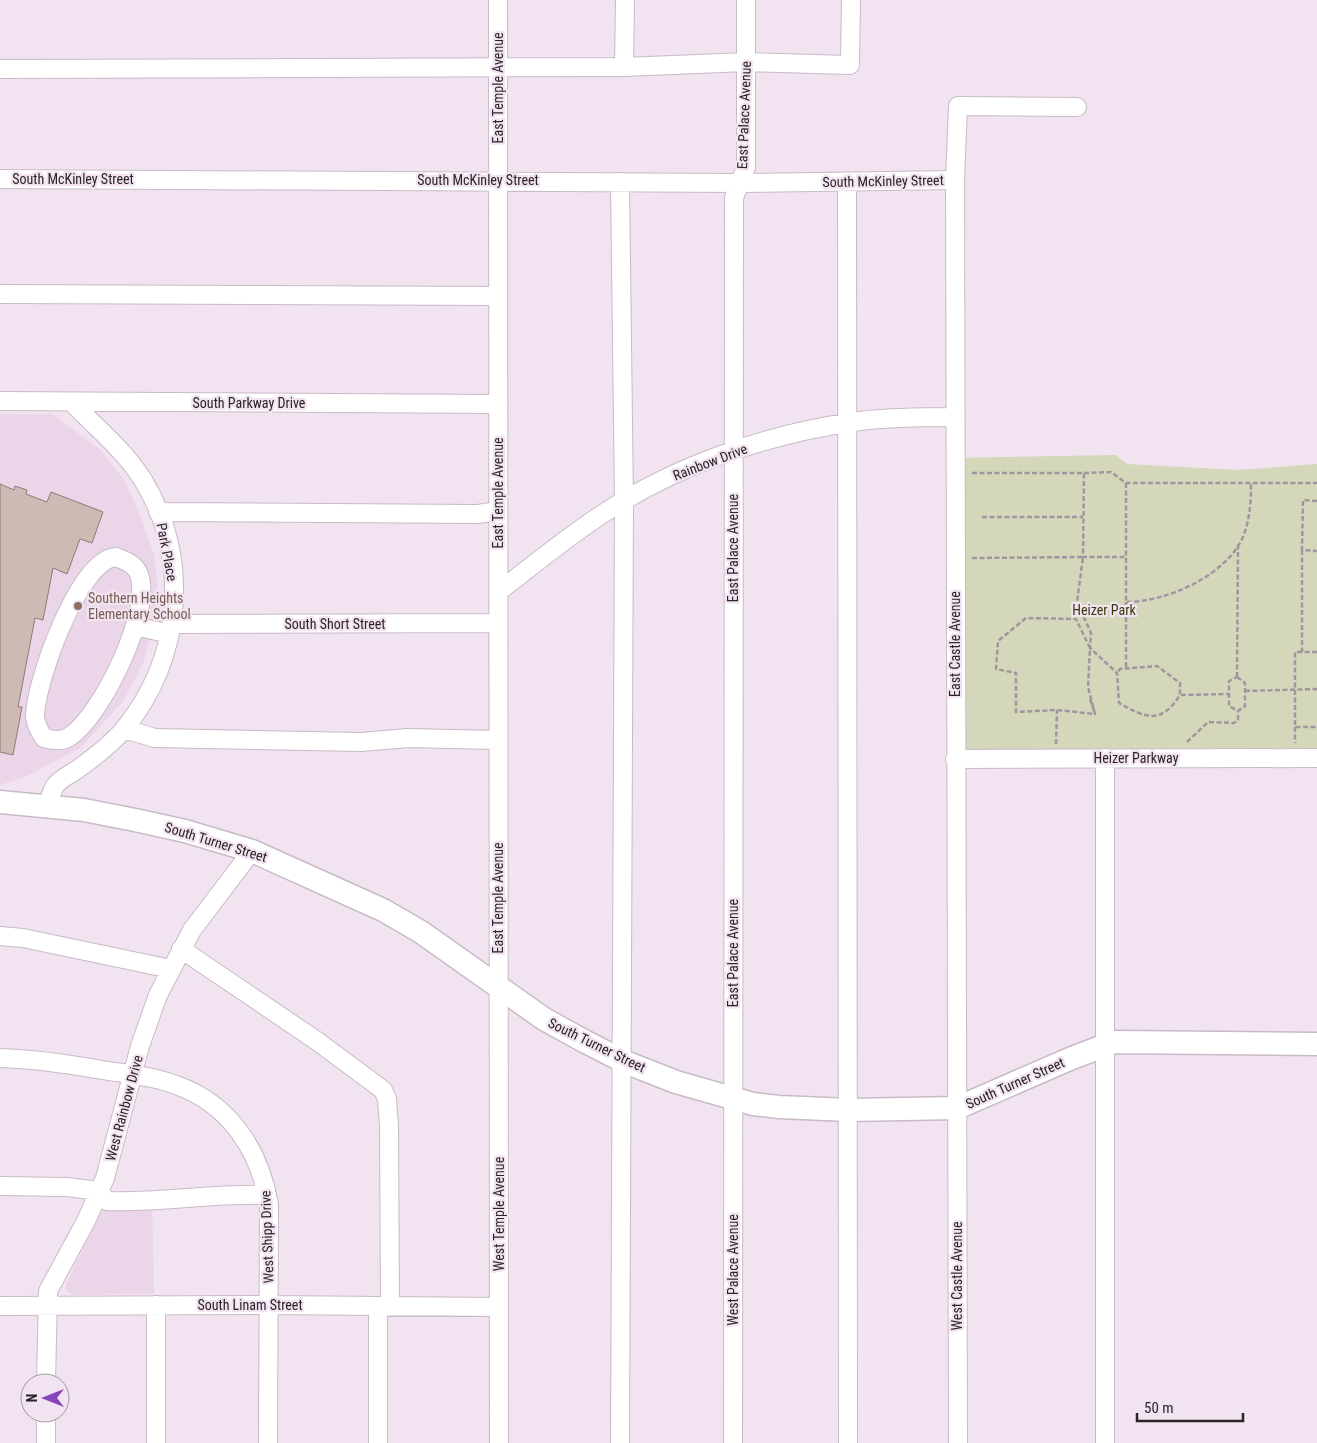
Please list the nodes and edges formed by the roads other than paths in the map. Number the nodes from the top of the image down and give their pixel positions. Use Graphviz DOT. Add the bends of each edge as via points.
graph roads {
  1 [pos="498,0"];
  2 [pos="625,0"];
  3 [pos="746,0"];
  4 [pos="851,0"];
  5 [pos="746,62"];
  6 [pos="624,67"];
  7 [pos="498,68"];
  8 [pos="0,69"];
  9 [pos="1077,107"];
  10 [pos="0,179"];
  11 [pos="498,180"];
  12 [pos="955,180"];
  13 [pos="620,182"];
  14 [pos="847,182"];
  15 [pos="740,183"];
  16 [pos="0,294"];
  17 [pos="498,296"];
  18 [pos="0,401"];
  19 [pos="71,402"];
  20 [pos="498,404"];
  21 [pos="955,416"];
  22 [pos="849,423"];
  23 [pos="733,451"];
  24 [pos="624,502"];
  25 [pos="498,511"];
  26 [pos="158,512"];
  27 [pos="498,592"];
  28 [pos="498,623"];
  29 [pos="135,626"];
  30 [pos="172,629"];
  31 [pos="124,729"];
  32 [pos="498,740"];
  33 [pos="1105,758"];
  34 [pos="1317,758"];
  35 [pos="955,759"];
  36 [pos="0,802"];
  37 [pos="47,808"];
  38 [pos="252,851"];
  39 [pos="0,936"];
  40 [pos="181,949"];
  41 [pos="171,969"];
  42 [pos="498,986"];
  43 [pos="1317,1044"];
  44 [pos="1106,1045"];
  45 [pos="0,1058"];
  46 [pos="620,1060"];
  47 [pos="132,1075"];
  48 [pos="733,1098"];
  49 [pos="957,1108"];
  50 [pos="849,1110"];
  51 [pos="0,1186"];
  52 [pos="99,1191"];
  53 [pos="267,1195"];
  54 [pos="156,1305"];
  55 [pos="268,1305"];
  56 [pos="0,1306"];
  57 [pos="46,1306"];
  58 [pos="384,1306"];
  59 [pos="499,1307"];
  60 [pos="46,1373"];
  61 [pos="46,1423"];
  62 [pos="46,1443"];
  63 [pos="156,1443"];
  64 [pos="268,1443"];
  65 [pos="378,1443"];
  66 [pos="499,1443"];
  67 [pos="620,1443"];
  68 [pos="733,1443"];
  69 [pos="848,1443"];
  70 [pos="958,1443"];
  71 [pos="1104,1443"];
  1 -- 7 [label="street, East Temple Avenue"];
  2 -- 6 [label="street"];
  3 -- 5 [label="street, East Palace Avenue"];
  4 -- 5 [label="street" via="850,65"];
  5 -- 6 [label="street"];
  5 -- 15 [label="street, East Palace Avenue" via="746,167"];
  6 -- 7 [label="street"];
  7 -- 8 [label="street"];
  7 -- 11 [label="street, East Temple Avenue"];
  9 -- 12 [label="street, East Castle Avenue" via="958,106"];
  10 -- 11 [label="street, South McKinley Street"];
  11 -- 13 [label="street, South McKinley Street"];
  11 -- 17 [label="street, East Temple Avenue"];
  12 -- 14 [label="street, South McKinley Street"];
  12 -- 21 [label="street, East Castle Avenue"];
  13 -- 15 [label="street, South McKinley Street"];
  13 -- 24 [label="street"];
  14 -- 15 [label="street, South McKinley Street"];
  14 -- 22 [label="street"];
  15 -- 23 [label="street, East Palace Avenue" via="734,198"];
  16 -- 17 [label="street"];
  17 -- 20 [label="street, East Temple Avenue"];
  18 -- 19 [label="street, South Parkway Drive"];
  19 -- 20 [label="street, South Parkway Drive"];
  19 -- 26 [label="street, Park Place" via="142,479"];
  20 -- 25 [label="street, East Temple Avenue"];
  21 -- 22 [label="street, Rainbow Drive"];
  21 -- 35 [label="street, East Castle Avenue"];
  22 -- 23 [label="street, Rainbow Drive" via="803,431"];
  22 -- 50 [label="street"];
  23 -- 24 [label="street, Rainbow Drive" via="678,473"];
  23 -- 48 [label="street, East Palace Avenue"];
  24 -- 27 [label="street, Rainbow Drive" via="602,514"];
  24 -- 46 [label="street"];
  25 -- 26 [label="street" via="478,514"];
  25 -- 27 [label="street, East Temple Avenue"];
  26 -- 30 [label="street, Park Place" via="171,561 174,593"];
  27 -- 28 [label="street, East Temple Avenue"];
  28 -- 30 [label="street, South Short Street"];
  28 -- 32 [label="street, East Temple Avenue"];
  29 -- 29 [label="street" via="141,590 137,572 130,562 108,558 99,564 75,597 56,640 37,698 35,718 44,738 68,738 82,727 117,670"];
  29 -- 30 [label="street, South Short Street"];
  30 -- 31 [label="street, Park Place" via="154,682"];
  31 -- 32 [label="street" via="142,736 165,738 361,742 408,738"];
  31 -- 37 [label="street, Park Place" via="89,762 56,785"];
  32 -- 42 [label="street, East Temple Avenue"];
  33 -- 34 [label="street, Heizer Parkway"];
  33 -- 35 [label="street, Heizer Parkway"];
  33 -- 44 [label="street"];
  35 -- 49 [label="street, East Castle Avenue"];
  36 -- 37 [label="main road, South Turner Street"];
  37 -- 38 [label="main road, South Turner Street" via="84,810 135,820"];
  38 -- 40 [label="street, West Rainbow Drive"];
  38 -- 42 [label="main road, South Turner Street" via="383,910 421,932"];
  39 -- 41 [label="street"];
  40 -- 41 [label="street, West Rainbow Drive"];
  40 -- 58 [label="street" via="383,1090 389,1126"];
  41 -- 47 [label="street, West Rainbow Drive" via="158,995"];
  42 -- 46 [label="main road, South Turner Street" via="544,1019"];
  42 -- 59 [label="street, West Temple Avenue"];
  43 -- 44 [label="main road, South Turner Street" via="1114,1042"];
  44 -- 49 [label="main road, South Turner Street"];
  44 -- 71 [label="street"];
  45 -- 47 [label="street, West Shipp Drive" via="38,1059"];
  46 -- 48 [label="main road, South Turner Street" via="676,1082"];
  46 -- 67 [label="street"];
  47 -- 52 [label="street, West Rainbow Drive"];
  47 -- 53 [label="street, West Shipp Drive" via="176,1085 215,1106 246,1140 265,1180"];
  48 -- 50 [label="main road, South Turner Street" via="779,1107"];
  48 -- 68 [label="street, West Palace Avenue"];
  49 -- 50 [label="main road, South Turner Street"];
  49 -- 70 [label="street, West Castle Avenue"];
  50 -- 69 [label="street"];
  51 -- 52 [label="street"];
  52 -- 53 [label="street" via="107,1201 144,1202 216,1194"];
  52 -- 57 [label="street, West Rainbow Drive" via="48,1291"];
  53 -- 55 [label="street, West Shipp Drive" via="270,1233"];
  54 -- 55 [label="street, South Linam Street"];
  54 -- 57 [label="street, South Linam Street"];
  54 -- 63 [label="street"];
  55 -- 58 [label="street, South Linam Street"];
  55 -- 64 [label="street, West Shipp Drive"];
  56 -- 57 [label="street, South Linam Street"];
  57 -- 60 [label="street, West Rainbow Drive"];
  58 -- 59 [label="street, South Linam Street"];
  58 -- 65 [label="street"];
  59 -- 66 [label="street, West Temple Avenue"];
  61 -- 62 [label="street"];
}
